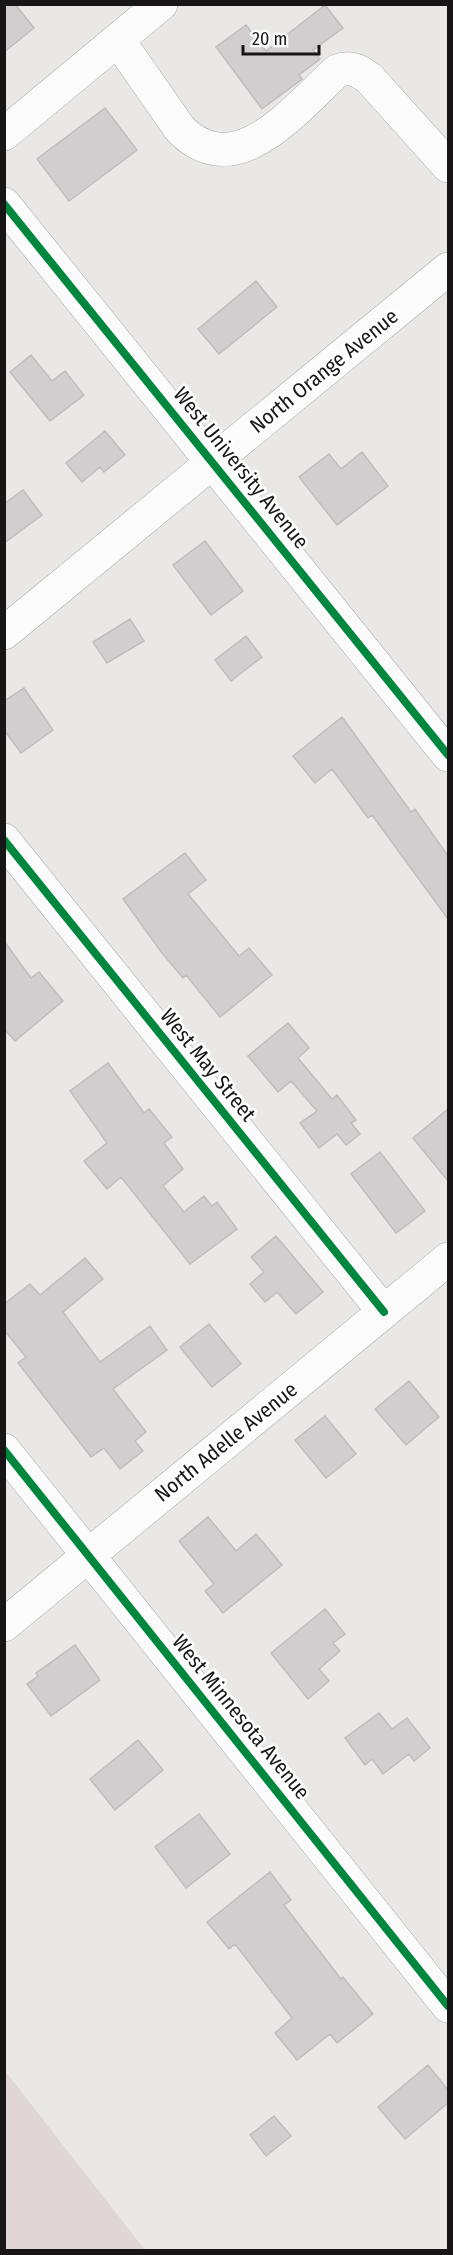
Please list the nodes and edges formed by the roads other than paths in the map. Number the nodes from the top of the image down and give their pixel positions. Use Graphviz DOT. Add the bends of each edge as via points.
graph roads {
  1 [pos="161,4"];
  2 [pos="118,40"];
  3 [pos="4,134"];
  4 [pos="448,166"];
  5 [pos="4,204"];
  6 [pos="448,270"];
  7 [pos="213,462"];
  8 [pos="4,633"];
  9 [pos="448,755"];
  10 [pos="4,840"];
  11 [pos="448,1259"];
  12 [pos="384,1312"];
  13 [pos="4,1450"];
  14 [pos="88,1555"];
  15 [pos="4,1625"];
  16 [pos="448,2006"];
  1 -- 2 [label="street"];
  2 -- 3 [label="street"];
  2 -- 4 [label="street" via="180,129 192,142 212,150 232,151 254,142 345,68 369,78"];
  5 -- 7 [label="street, West University Avenue"];
  6 -- 7 [label="street, North Orange Avenue"];
  7 -- 8 [label="street, North Orange Avenue"];
  7 -- 9 [label="street, West University Avenue"];
  10 -- 12 [label="street, West May Street"];
  11 -- 12 [label="street, North Adelle Avenue"];
  12 -- 14 [label="street, North Adelle Avenue"];
  13 -- 14 [label="street, West Minnesota Avenue"];
  14 -- 15 [label="street, North Adelle Avenue"];
  14 -- 16 [label="street, West Minnesota Avenue"];
}
